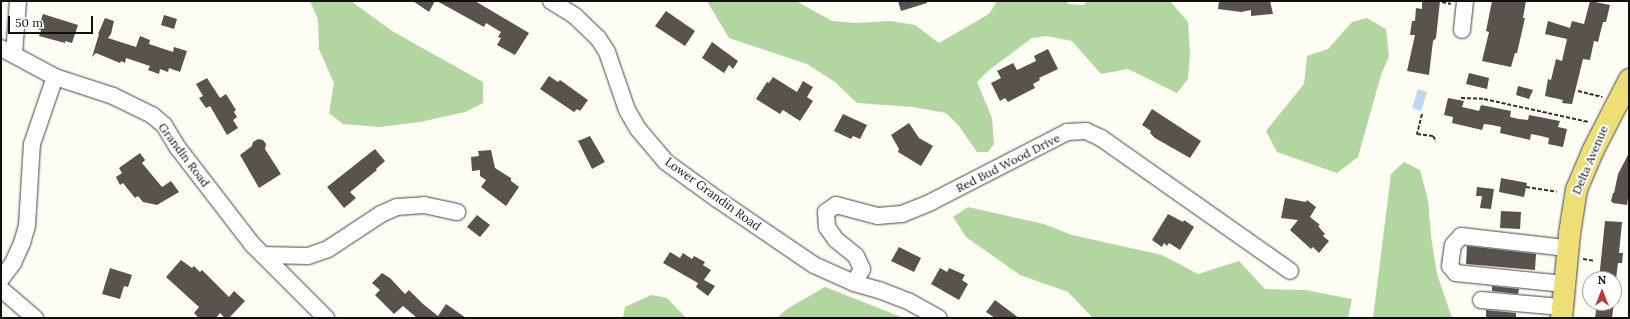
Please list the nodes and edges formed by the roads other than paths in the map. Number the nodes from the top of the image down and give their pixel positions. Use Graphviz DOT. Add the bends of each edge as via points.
graph roads {
  1 [pos="18,1"];
  2 [pos="559,3"];
  3 [pos="1460,3"];
  4 [pos="1462,30"];
  5 [pos="7,52"];
  6 [pos="55,77"];
  7 [pos="1629,79"];
  8 [pos="456,212"];
  9 [pos="1575,253"];
  10 [pos="263,255"];
  11 [pos="1290,271"];
  12 [pos="1,280"];
  13 [pos="854,283"];
  14 [pos="1564,284"];
  15 [pos="1,289"];
  16 [pos="1481,300"];
  17 [pos="1561,312"];
  18 [pos="35,318"];
  19 [pos="326,318"];
  20 [pos="939,318"];
  1 -- 5 [label="street"];
  2 -- 13 [label="street, Lower Grandin Road" via="598,38 607,52 627,110 651,146 666,162 814,265"];
  3 -- 4 [label="street"];
  5 -- 6 [label="street, Grandin Road"];
  6 -- 10 [label="street, Grandin Road" via="113,96 152,115 164,126 232,219"];
  6 -- 12 [label="street" via="32,144 26,225 22,243 13,263"];
  7 -- 9 [label="main road, Delta Avenue" via="1593,149 1576,189"];
  8 -- 10 [label="street" via="424,205 397,207 381,214 328,249 308,256"];
  9 -- 14 [label="main road, Delta Avenue"];
  9 -- 14 [label="street" via="1461,236 1453,245 1450,266 1456,273"];
  10 -- 19 [label="street, Grandin Road"];
  11 -- 13 [label="street, Red Bud Wood Drive" via="1101,138 1086,131 1067,132 931,202 902,214 878,216 836,205 826,212 827,228 836,240 856,256 862,269"];
  13 -- 20 [label="street, Lower Grandin Road" via="908,301"];
  14 -- 17 [label="main road, Delta Avenue"];
  15 -- 18 [label="street"];
  16 -- 17 [label="street"];
}
